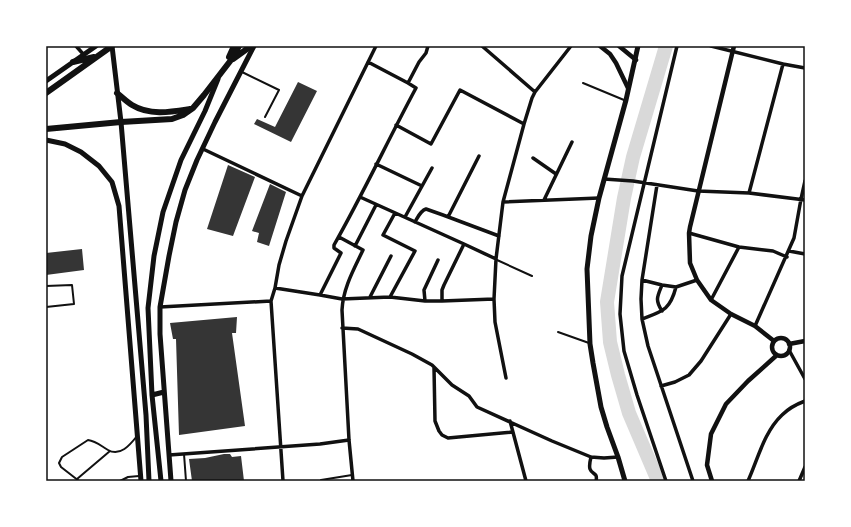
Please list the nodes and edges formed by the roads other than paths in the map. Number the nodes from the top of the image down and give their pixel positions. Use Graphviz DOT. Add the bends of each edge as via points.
graph roads {
  1 [pos="76,46"];
  2 [pos="96,46"];
  3 [pos="112,46"];
  4 [pos="234,46"];
  5 [pos="239,46"];
  6 [pos="252,46"];
  7 [pos="376,46"];
  8 [pos="428,46"];
  9 [pos="482,46"];
  10 [pos="571,46"];
  11 [pos="600,46"];
  12 [pos="619,46"];
  13 [pos="638,46"];
  14 [pos="677,46"];
  15 [pos="711,46"];
  16 [pos="733,48"];
  17 [pos="84,55"];
  18 [pos="96,57"];
  19 [pos="231,60"];
  20 [pos="636,60"];
  21 [pos="74,62"];
  22 [pos="368,62"];
  23 [pos="783,64"];
  24 [pos="805,68"];
  25 [pos="241,72"];
  26 [pos="219,76"];
  27 [pos="46,81"];
  28 [pos="408,83"];
  29 [pos="583,83"];
  30 [pos="628,88"];
  31 [pos="46,92"];
  32 [pos="535,92"];
  33 [pos="117,93"];
  34 [pos="626,100"];
  35 [pos="193,108"];
  36 [pos="265,117"];
  37 [pos="121,122"];
  38 [pos="524,124"];
  39 [pos="396,125"];
  40 [pos="46,129"];
  41 [pos="46,140"];
  42 [pos="572,142"];
  43 [pos="203,148"];
  44 [pos="479,156"];
  45 [pos="533,158"];
  46 [pos="376,164"];
  47 [pos="432,168"];
  48 [pos="556,174"];
  49 [pos="604,179"];
  50 [pos="805,181"];
  51 [pos="644,183"];
  52 [pos="657,184"];
  53 [pos="422,186"];
  54 [pos="698,191"];
  55 [pos="749,193"];
  56 [pos="302,196"];
  57 [pos="360,197"];
  58 [pos="599,198"];
  59 [pos="544,200"];
  60 [pos="803,200"];
  61 [pos="503,202"];
  62 [pos="376,205"];
  63 [pos="395,213"];
  64 [pos="405,217"];
  65 [pos="448,217"];
  66 [pos="415,222"];
  67 [pos="688,233"];
  68 [pos="339,236"];
  69 [pos="499,236"];
  70 [pos="464,244"];
  71 [pos="355,246"];
  72 [pos="739,247"];
  73 [pos="789,251"];
  74 [pos="805,254"];
  75 [pos="391,256"];
  76 [pos="787,257"];
  77 [pos="496,259"];
  78 [pos="438,260"];
  79 [pos="532,276"];
  80 [pos="642,280"];
  81 [pos="697,280"];
  82 [pos="46,286"];
  83 [pos="662,286"];
  84 [pos="676,287"];
  85 [pos="275,288"];
  86 [pos="320,295"];
  87 [pos="370,297"];
  88 [pos="390,297"];
  89 [pos="494,299"];
  90 [pos="342,300"];
  91 [pos="712,300"];
  92 [pos="271,301"];
  93 [pos="425,301"];
  94 [pos="442,301"];
  95 [pos="160,307"];
  96 [pos="46,308"];
  97 [pos="662,312"];
  98 [pos="137,314"];
  99 [pos="731,314"];
  100 [pos="128,315"];
  101 [pos="642,319"];
  102 [pos="755,326"];
  103 [pos="342,328"];
  104 [pos="558,332"];
  105 [pos="805,336"];
  106 [pos="774,341"];
  107 [pos="803,341"];
  108 [pos="590,344"];
  109 [pos="789,344"];
  110 [pos="789,350"];
  111 [pos="776,355"];
  112 [pos="805,367"];
  113 [pos="434,368"];
  114 [pos="800,370"];
  115 [pos="506,378"];
  116 [pos="805,379"];
  117 [pos="661,386"];
  118 [pos="164,392"];
  119 [pos="152,395"];
  120 [pos="805,401"];
  121 [pos="510,421"];
  122 [pos="513,432"];
  123 [pos="138,435"];
  124 [pos="349,440"];
  125 [pos="281,446"];
  126 [pos="110,451"];
  127 [pos="184,454"];
  128 [pos="169,455"];
  129 [pos="591,457"];
  130 [pos="618,457"];
  131 [pos="805,467"];
  132 [pos="352,475"];
  133 [pos="141,478"];
  134 [pos="78,480"];
  135 [pos="321,480"];
  136 [pos="120,481"];
  137 [pos="150,481"];
  138 [pos="161,481"];
  139 [pos="171,481"];
  140 [pos="186,481"];
  141 [pos="283,481"];
  142 [pos="353,481"];
  143 [pos="526,481"];
  144 [pos="596,481"];
  145 [pos="625,481"];
  146 [pos="666,481"];
  147 [pos="693,481"];
  148 [pos="712,481"];
  149 [pos="748,481"];
  150 [pos="799,481"];
  1 -- 17 [label="street"];
  2 -- 17 [label="main road"];
  3 -- 18 [label="highway"];
  3 -- 33 [label="main road"];
  4 -- 26 [label="highway"];
  5 -- 19 [label="highway"];
  6 -- 19 [label="highway"];
  6 -- 25 [label="main road"];
  7 -- 22 [label="street"];
  8 -- 28 [label="street"];
  9 -- 32 [label="street"];
  10 -- 32 [label="street"];
  11 -- 30 [label="street" via="610,54"];
  12 -- 20 [label="street"];
  13 -- 20 [label="main road"];
  14 -- 51 [label="street"];
  15 -- 16 [label="street"];
  16 -- 23 [label="street"];
  16 -- 54 [label="street"];
  17 -- 21 [label="main road"];
  18 -- 21 [label="highway"];
  18 -- 31 [label="highway"];
  19 -- 26 [label="highway"];
  20 -- 30 [label="main road"];
  21 -- 27 [label="main road"];
  22 -- 28 [label="street"];
  22 -- 56 [label="street"];
  23 -- 24 [label="street"];
  23 -- 55 [label="street"];
  25 -- 36 [label="lane" via="279,90"];
  25 -- 43 [label="main road"];
  26 -- 35 [label="highway"];
  26 -- 119 [label="main road" via="181,160 163,212 154,256 148,308"];
  28 -- 39 [label="street" via="416,88"];
  29 -- 34 [label="lane"];
  30 -- 34 [label="main road"];
  32 -- 38 [label="street"];
  33 -- 35 [label="highway" via="132,105 150,112"];
  33 -- 37 [label="main road"];
  34 -- 49 [label="main road"];
  35 -- 37 [label="highway" via="172,119"];
  37 -- 40 [label="highway"];
  37 -- 98 [label="main road"];
  38 -- 39 [label="street" via="460,90 431,144"];
  38 -- 61 [label="street"];
  39 -- 46 [label="street"];
  41 -- 100 [label="main road" via="65,144 81,152 99,166 112,182 119,206"];
  42 -- 48 [label="street"];
  43 -- 56 [label="street"];
  43 -- 95 [label="main road" via="185,190 176,222"];
  44 -- 65 [label="street"];
  45 -- 48 [label="street"];
  46 -- 53 [label="street"];
  46 -- 57 [label="street"];
  47 -- 53 [label="street"];
  48 -- 59 [label="street"];
  49 -- 51 [label="street"];
  49 -- 58 [label="main road"];
  50 -- 60 [label="street"];
  51 -- 52 [label="street"];
  51 -- 146 [label="street" via="622,276 620,314 624,351"];
  52 -- 54 [label="street"];
  52 -- 80 [label="street"];
  53 -- 64 [label="street"];
  54 -- 55 [label="street"];
  54 -- 67 [label="street"];
  55 -- 60 [label="street"];
  56 -- 85 [label="street" via="286,241"];
  57 -- 62 [label="street"];
  57 -- 68 [label="street"];
  58 -- 59 [label="street"];
  58 -- 108 [label="main road" via="587,269"];
  59 -- 61 [label="street"];
  60 -- 73 [label="street"];
  61 -- 69 [label="street"];
  62 -- 63 [label="street"];
  62 -- 71 [label="street"];
  63 -- 64 [label="street"];
  63 -- 88 [label="street" via="383,235 415,250"];
  64 -- 66 [label="street"];
  65 -- 66 [label="street" via="426,209"];
  65 -- 69 [label="street"];
  66 -- 70 [label="street"];
  67 -- 72 [label="street"];
  67 -- 81 [label="street" via="690,263"];
  68 -- 71 [label="street"];
  68 -- 86 [label="street" via="334,248 341,253"];
  69 -- 77 [label="street"];
  70 -- 77 [label="street"];
  70 -- 94 [label="street" via="442,290"];
  71 -- 90 [label="street" via="363,250"];
  72 -- 76 [label="street" via="773,251"];
  72 -- 91 [label="street"];
  73 -- 74 [label="street"];
  73 -- 76 [label="street"];
  75 -- 87 [label="street"];
  76 -- 102 [label="street"];
  77 -- 79 [label="lane"];
  77 -- 89 [label="street"];
  78 -- 93 [label="street" via="424,290"];
  80 -- 83 [label="street"];
  80 -- 101 [label="street"];
  81 -- 84 [label="street"];
  81 -- 91 [label="street"];
  82 -- 96 [label="lane" via="72,284 74,304"];
  83 -- 84 [label="street"];
  83 -- 97 [label="street" via="656,299"];
  84 -- 97 [label="street" via="673,297"];
  85 -- 86 [label="street"];
  85 -- 92 [label="street"];
  86 -- 90 [label="street"];
  87 -- 88 [label="street"];
  87 -- 90 [label="street"];
  88 -- 93 [label="street"];
  89 -- 94 [label="street"];
  89 -- 115 [label="street" via="495,322"];
  90 -- 103 [label="street"];
  91 -- 99 [label="street"];
  92 -- 95 [label="street"];
  92 -- 125 [label="street"];
  93 -- 94 [label="street"];
  95 -- 118 [label="main road"];
  97 -- 101 [label="street"];
  98 -- 100 [label="main road"];
  98 -- 137 [label="main road"];
  99 -- 102 [label="street"];
  99 -- 117 [label="street" via="689,375"];
  100 -- 123 [label="main road"];
  101 -- 117 [label="street"];
  102 -- 106 [label="street"];
  103 -- 113 [label="street" via="358,329 412,354"];
  103 -- 124 [label="street"];
  104 -- 108 [label="lane"];
  105 -- 107 [label="street"];
  106 -- 109 [label="street" via="784,339"];
  106 -- 111 [label="street" via="772,348"];
  107 -- 109 [label="street"];
  108 -- 130 [label="main road" via="602,407"];
  109 -- 110 [label="street"];
  110 -- 111 [label="street" via="784,355"];
  110 -- 114 [label="street"];
  111 -- 148 [label="street" via="726,404 710,434 707,465"];
  112 -- 114 [label="street"];
  113 -- 121 [label="street" via="452,385 469,396 478,407"];
  113 -- 122 [label="street" via="435,420 442,435 448,438"];
  114 -- 116 [label="street"];
  117 -- 147 [label="street"];
  118 -- 119 [label="main road"];
  118 -- 128 [label="main road"];
  119 -- 138 [label="main road"];
  120 -- 149 [label="street" via="781,416 770,429"];
  121 -- 122 [label="street"];
  121 -- 129 [label="street"];
  122 -- 143 [label="street"];
  123 -- 126 [label="lane" via="126,448 117,452"];
  123 -- 133 [label="main road"];
  124 -- 125 [label="street"];
  124 -- 132 [label="street"];
  125 -- 127 [label="street"];
  125 -- 141 [label="street"];
  126 -- 134 [label="lane"];
  126 -- 134 [label="lane" via="93,440 88,440 62,458 61,467"];
  127 -- 128 [label="street"];
  127 -- 140 [label="lane"];
  128 -- 139 [label="main road"];
  129 -- 130 [label="street"];
  129 -- 144 [label="street" via="590,470 597,477"];
  130 -- 145 [label="main road"];
  131 -- 150 [label="street"];
  132 -- 135 [label="lane"];
  132 -- 142 [label="street"];
  133 -- 136 [label="lane" via="128,477"];
}
